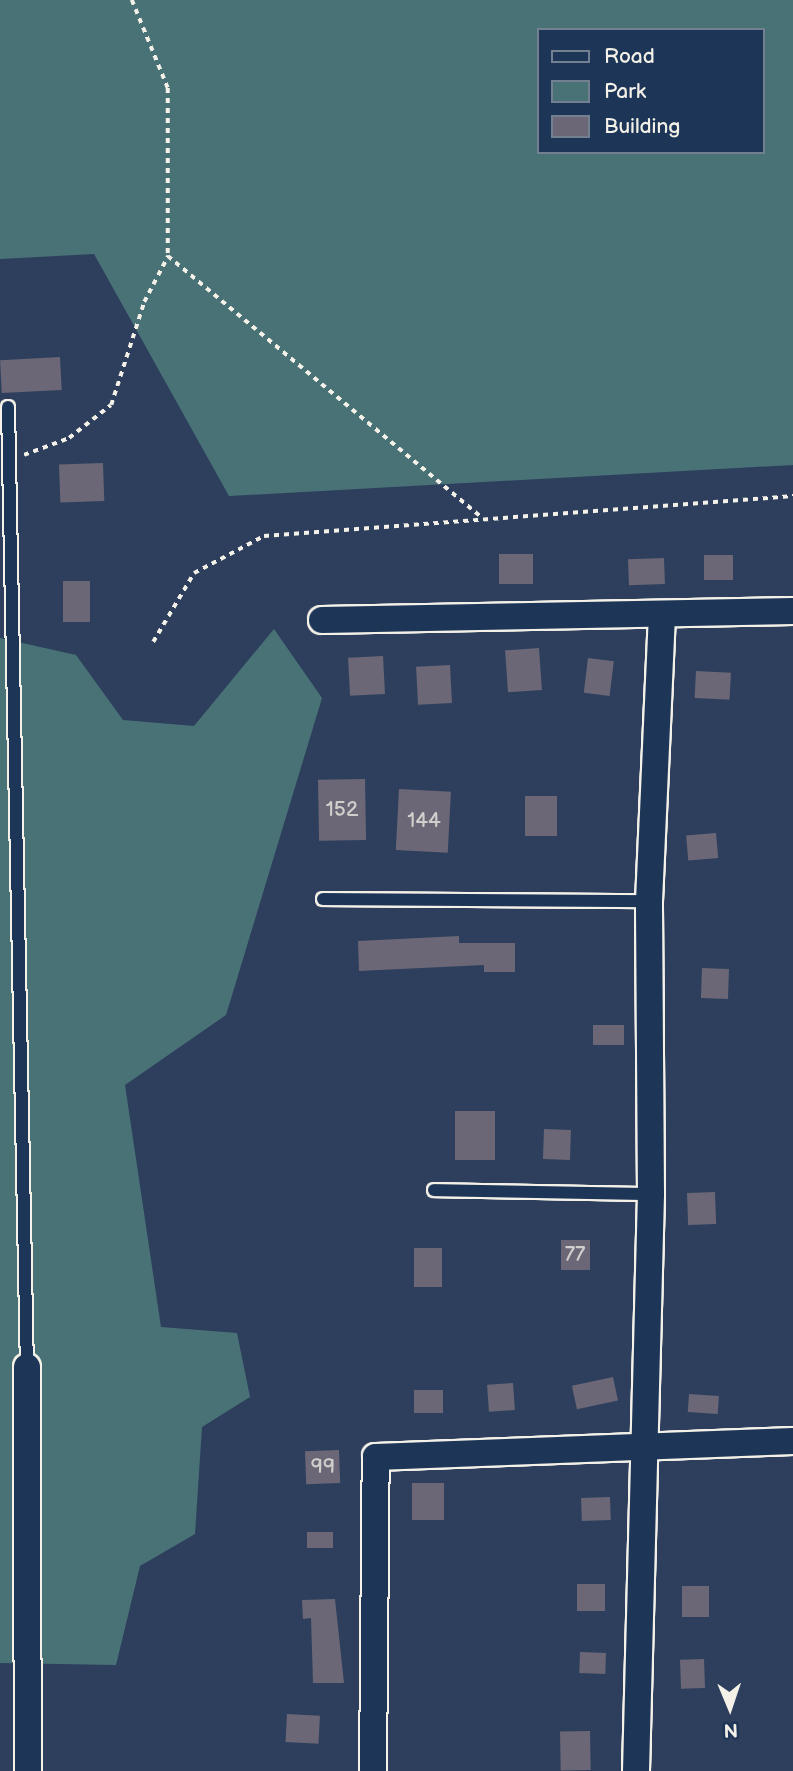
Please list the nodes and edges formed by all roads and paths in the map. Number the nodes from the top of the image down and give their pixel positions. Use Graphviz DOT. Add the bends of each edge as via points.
graph roads {
  1 [pos="132,0"];
  2 [pos="169,256"];
  3 [pos="8,407"];
  4 [pos="9,460"];
  5 [pos="793,496"];
  6 [pos="483,519"];
  7 [pos="793,611"];
  8 [pos="662,615"];
  9 [pos="322,620"];
  10 [pos="153,642"];
  11 [pos="323,899"];
  12 [pos="649,901"];
  13 [pos="434,1190"];
  14 [pos="651,1194"];
  15 [pos="27,1367"];
  16 [pos="793,1441"];
  17 [pos="646,1447"];
  18 [pos="28,1771"];
  19 [pos="373,1771"];
  20 [pos="636,1771"];
  1 -- 2 [label="path" via="168,88"];
  2 -- 4 [label="path" via="144,302 111,405 69,438"];
  2 -- 6 [label="path"];
  3 -- 4 [label="lane"];
  4 -- 15 [label="lane"];
  5 -- 6 [label="path"];
  6 -- 10 [label="path" via="264,536 194,573"];
  7 -- 8 [label="street"];
  8 -- 9 [label="street"];
  8 -- 12 [label="street"];
  11 -- 12 [label="lane"];
  12 -- 14 [label="street"];
  13 -- 14 [label="lane"];
  14 -- 17 [label="street"];
  15 -- 18 [label="street"];
  16 -- 17 [label="street"];
  17 -- 19 [label="street" via="376,1457"];
  17 -- 20 [label="street"];
}
